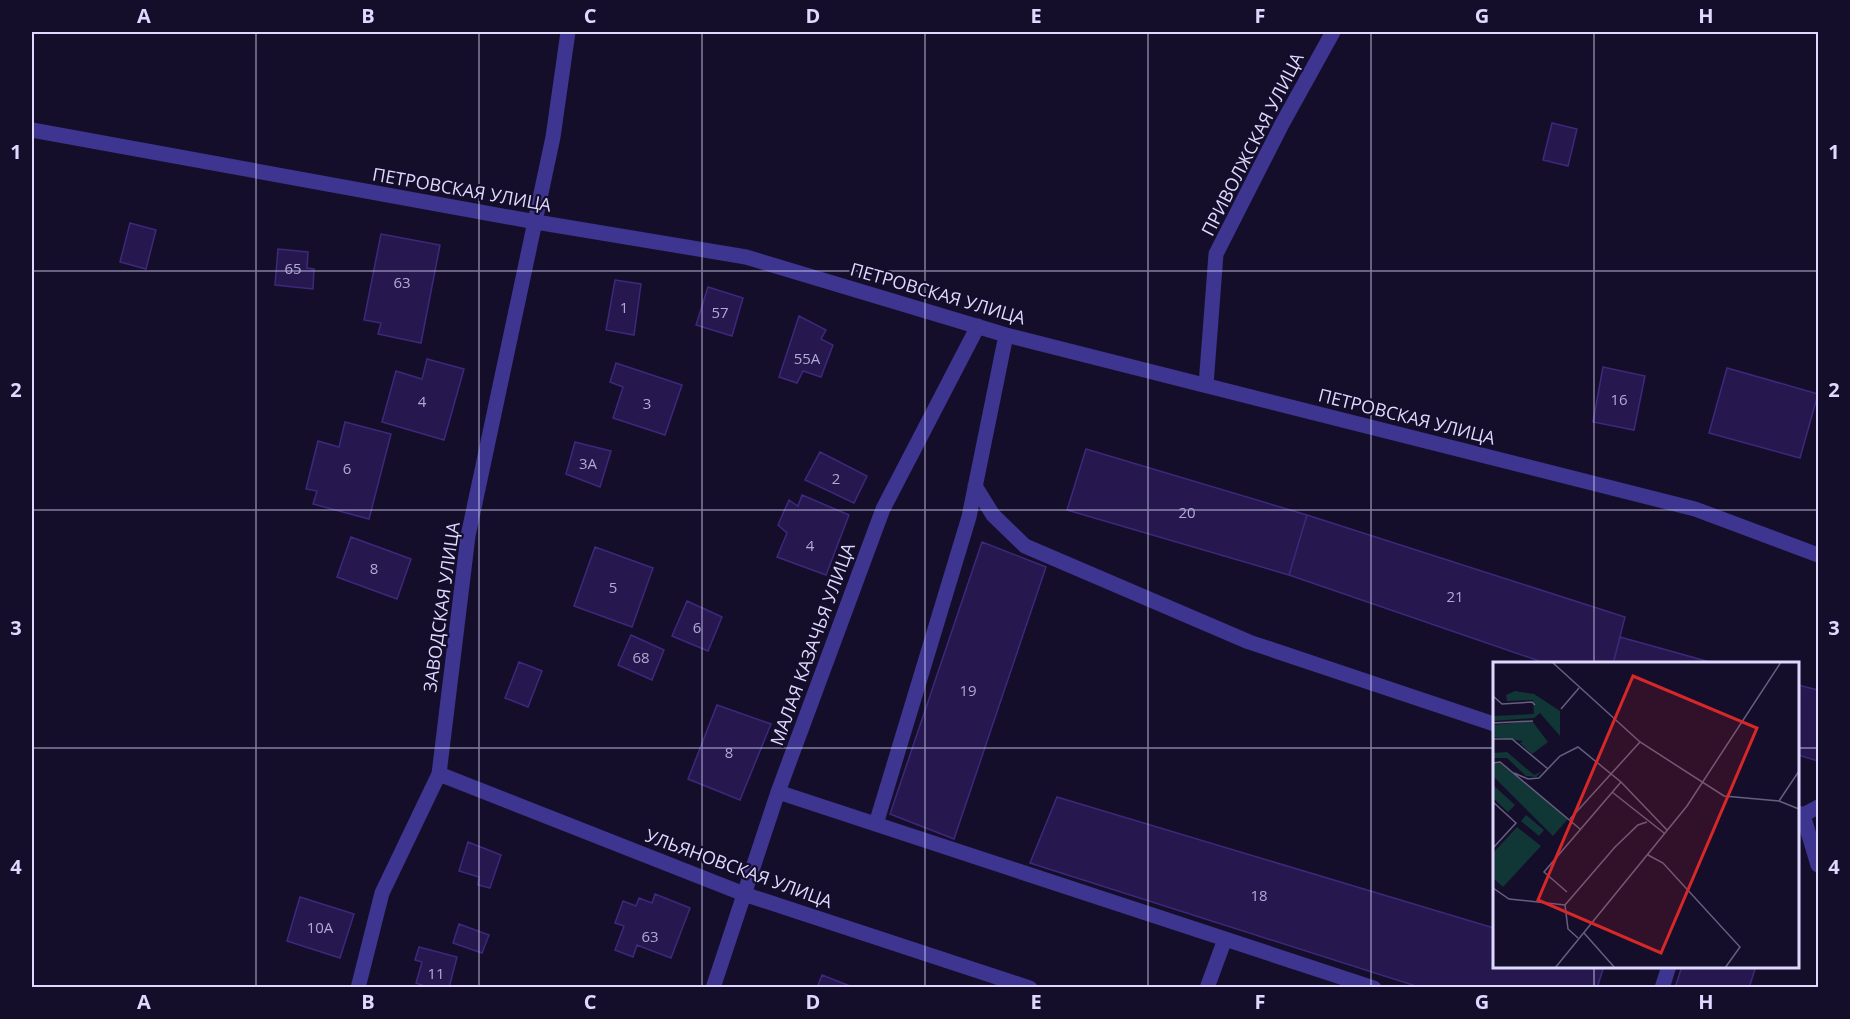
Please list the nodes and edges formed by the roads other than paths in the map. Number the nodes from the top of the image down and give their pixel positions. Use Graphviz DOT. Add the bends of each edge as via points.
graph roads {
  1 [pos="568,32"];
  2 [pos="1333,32"];
  3 [pos="32,130"];
  4 [pos="536,222"];
  5 [pos="978,326"];
  6 [pos="1006,335"];
  7 [pos="1206,385"];
  8 [pos="975,486"];
  9 [pos="1818,555"];
  10 [pos="1493,724"];
  11 [pos="439,774"];
  12 [pos="778,792"];
  13 [pos="1818,807"];
  14 [pos="1800,814"];
  15 [pos="876,824"];
  16 [pos="1818,865"];
  17 [pos="744,894"];
  18 [pos="1225,939"];
  19 [pos="1668,968"];
  20 [pos="358,987"];
  21 [pos="713,987"];
  22 [pos="1030,987"];
  23 [pos="1207,987"];
  24 [pos="1374,987"];
  25 [pos="1662,987"];
  1 -- 4 [label="street, ЗАВОДСКАЯ УЛИЦА"];
  2 -- 7 [label="street, ПРИВОЛЖСКАЯ УЛИЦА" via="1216,254"];
  3 -- 4 [label="street, ПЕТРОВСКАЯ УЛИЦА"];
  4 -- 5 [label="street, ПЕТРОВСКАЯ УЛИЦА" via="746,257"];
  4 -- 11 [label="street, ЗАВОДСКАЯ УЛИЦА" via="468,536"];
  5 -- 6 [label="street, ПЕТРОВСКАЯ УЛИЦА"];
  5 -- 12 [label="street, МАЛАЯ КАЗАЧЬЯ УЛИЦА" via="883,508"];
  6 -- 7 [label="street, ПЕТРОВСКАЯ УЛИЦА"];
  6 -- 8 [label="street"];
  7 -- 9 [label="street, ПЕТРОВСКАЯ УЛИЦА" via="1695,509"];
  8 -- 10 [label="street" via="993,515 1025,546 1248,642"];
  8 -- 15 [label="street"];
  11 -- 17 [label="street, УЛЬЯНОВСКАЯ УЛИЦА"];
  11 -- 20 [label="street, ЗАВОДСКАЯ УЛИЦА" via="382,893"];
  12 -- 15 [label="street"];
  12 -- 17 [label="street, МАЛАЯ КАЗАЧЬЯ УЛИЦА"];
  13 -- 14 [label="street"];
  14 -- 16 [label="street"];
  15 -- 18 [label="street"];
  17 -- 21 [label="street, МАЛАЯ КАЗАЧЬЯ УЛИЦА"];
  17 -- 22 [label="street, УЛЬЯНОВСКАЯ УЛИЦА"];
  18 -- 23 [label="street"];
  18 -- 24 [label="street"];
  19 -- 25 [label="street"];
}
